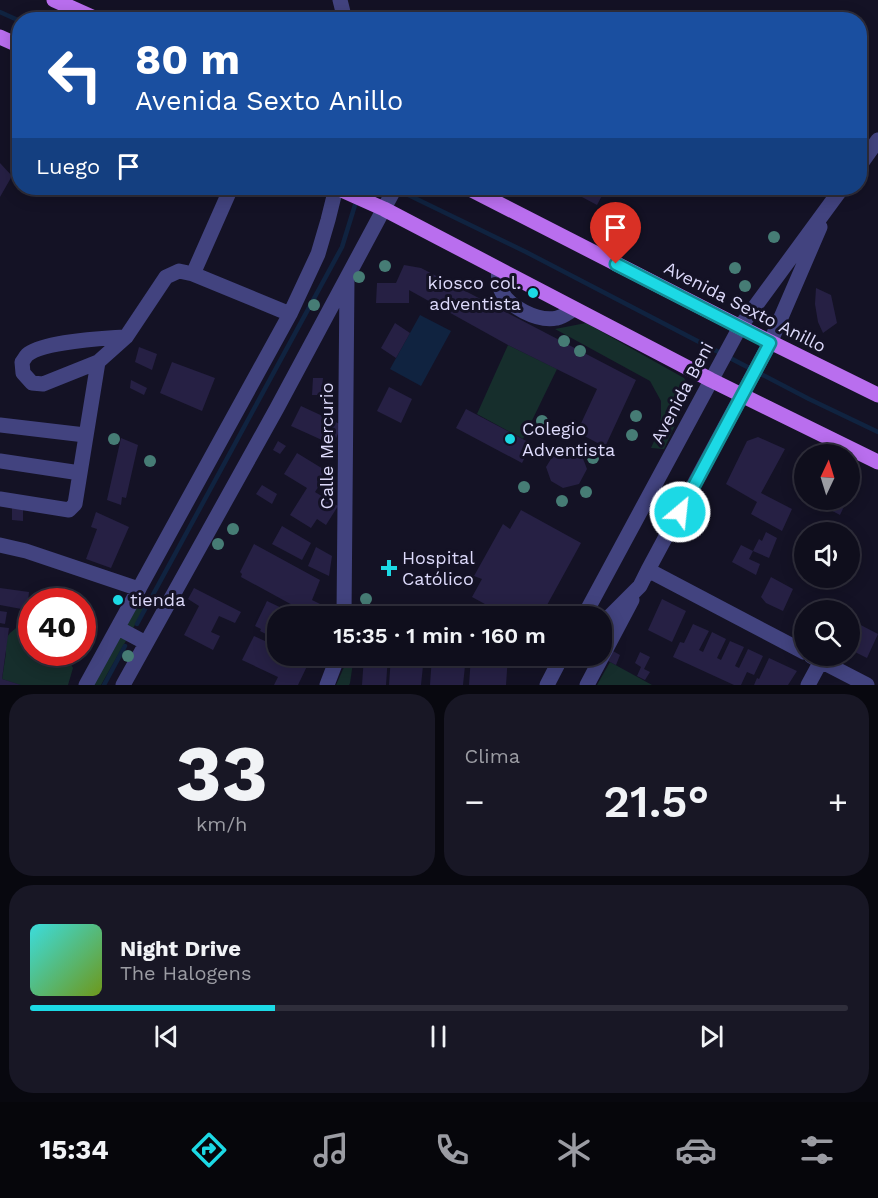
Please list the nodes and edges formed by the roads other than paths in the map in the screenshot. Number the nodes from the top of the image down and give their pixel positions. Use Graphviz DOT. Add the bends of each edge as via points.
graph roads {
  1 [pos="54,0"];
  2 [pos="81,12"];
  3 [pos="878,140"];
  4 [pos="867,155"];
  5 [pos="228,195"];
  6 [pos="334,195"];
  7 [pos="374,195"];
  8 [pos="481,195"];
  9 [pos="836,195"];
  10 [pos="390,198"];
  11 [pos="832,200"];
  12 [pos="498,269"];
  13 [pos="194,274"];
  14 [pos="347,275"];
  15 [pos="574,309"];
  16 [pos="290,314"];
  17 [pos="738,330"];
  18 [pos="126,337"];
  19 [pos="768,347"];
  20 [pos="98,363"];
  21 [pos="713,376"];
  22 [pos="744,391"];
  23 [pos="878,395"];
  24 [pos="0,424"];
  25 [pos="85,435"];
  26 [pos="0,461"];
  27 [pos="878,462"];
  28 [pos="80,472"];
  29 [pos="0,499"];
  30 [pos="0,545"];
  31 [pos="648,570"];
  32 [pos="640,586"];
  33 [pos="139,589"];
  34 [pos="344,606"];
  35 [pos="589,606"];
  36 [pos="612,614"];
  37 [pos="118,628"];
  38 [pos="146,643"];
  39 [pos="794,647"];
  40 [pos="334,666"];
  41 [pos="561,666"];
  42 [pos="814,666"];
  43 [pos="831,666"];
  44 [pos="550,679"];
  45 [pos="86,685"];
  46 [pos="123,685"];
  47 [pos="327,685"];
  48 [pos="587,685"];
  49 [pos="808,685"];
  50 [pos="867,685"];
  1 -- 2 [label="main road"];
  3 -- 4 [label="street"];
  5 -- 13 [label="street"];
  6 -- 16 [label="street" via="318,254"];
  7 -- 10 [label="main road"];
  8 -- 17 [label="main road, Avenida Sexto Anillo"];
  9 -- 11 [label="street, Avenida Beni"];
  10 -- 12 [label="main road"];
  10 -- 14 [label="street"];
  11 -- 17 [label="street, Avenida Beni"];
  11 -- 19 [label="street, Avenida Beni"];
  12 -- 15 [label="main road"];
  12 -- 15 [label="street" via="500,287 506,299 517,307 540,318 558,318"];
  13 -- 16 [label="street"];
  13 -- 18 [label="street" via="179,271 166,277"];
  14 -- 34 [label="street, Calle Mercurio"];
  14 -- 38 [label="street"];
  15 -- 21 [label="main road"];
  16 -- 33 [label="street"];
  17 -- 19 [label="main road, Avenida Sexto Anillo"];
  17 -- 21 [label="street, Avenida Beni"];
  18 -- 20 [label="street"];
  18 -- 20 [label="street" via="39,348 22,363 23,373 32,383 43,384"];
  19 -- 22 [label="street, Avenida Beni"];
  19 -- 23 [label="main road, Avenida Sexto Anillo"];
  20 -- 25 [label="street"];
  21 -- 22 [label="main road"];
  21 -- 35 [label="street, Avenida Beni"];
  22 -- 27 [label="main road"];
  22 -- 31 [label="street, Avenida Beni"];
  24 -- 25 [label="street"];
  25 -- 28 [label="street"];
  26 -- 28 [label="street"];
  28 -- 29 [label="street" via="75,504 69,510"];
  30 -- 33 [label="street"];
  31 -- 32 [label="street, Avenida Beni"];
  31 -- 39 [label="street"];
  32 -- 36 [label="street, Avenida Beni"];
  32 -- 48 [label="street, Avenida Beni"];
  33 -- 37 [label="street"];
  37 -- 38 [label="street"];
  37 -- 45 [label="street"];
  38 -- 46 [label="street"];
  40 -- 47 [label="street"];
  41 -- 44 [label="street"];
  42 -- 49 [label="street"];
  43 -- 50 [label="street"];
}
